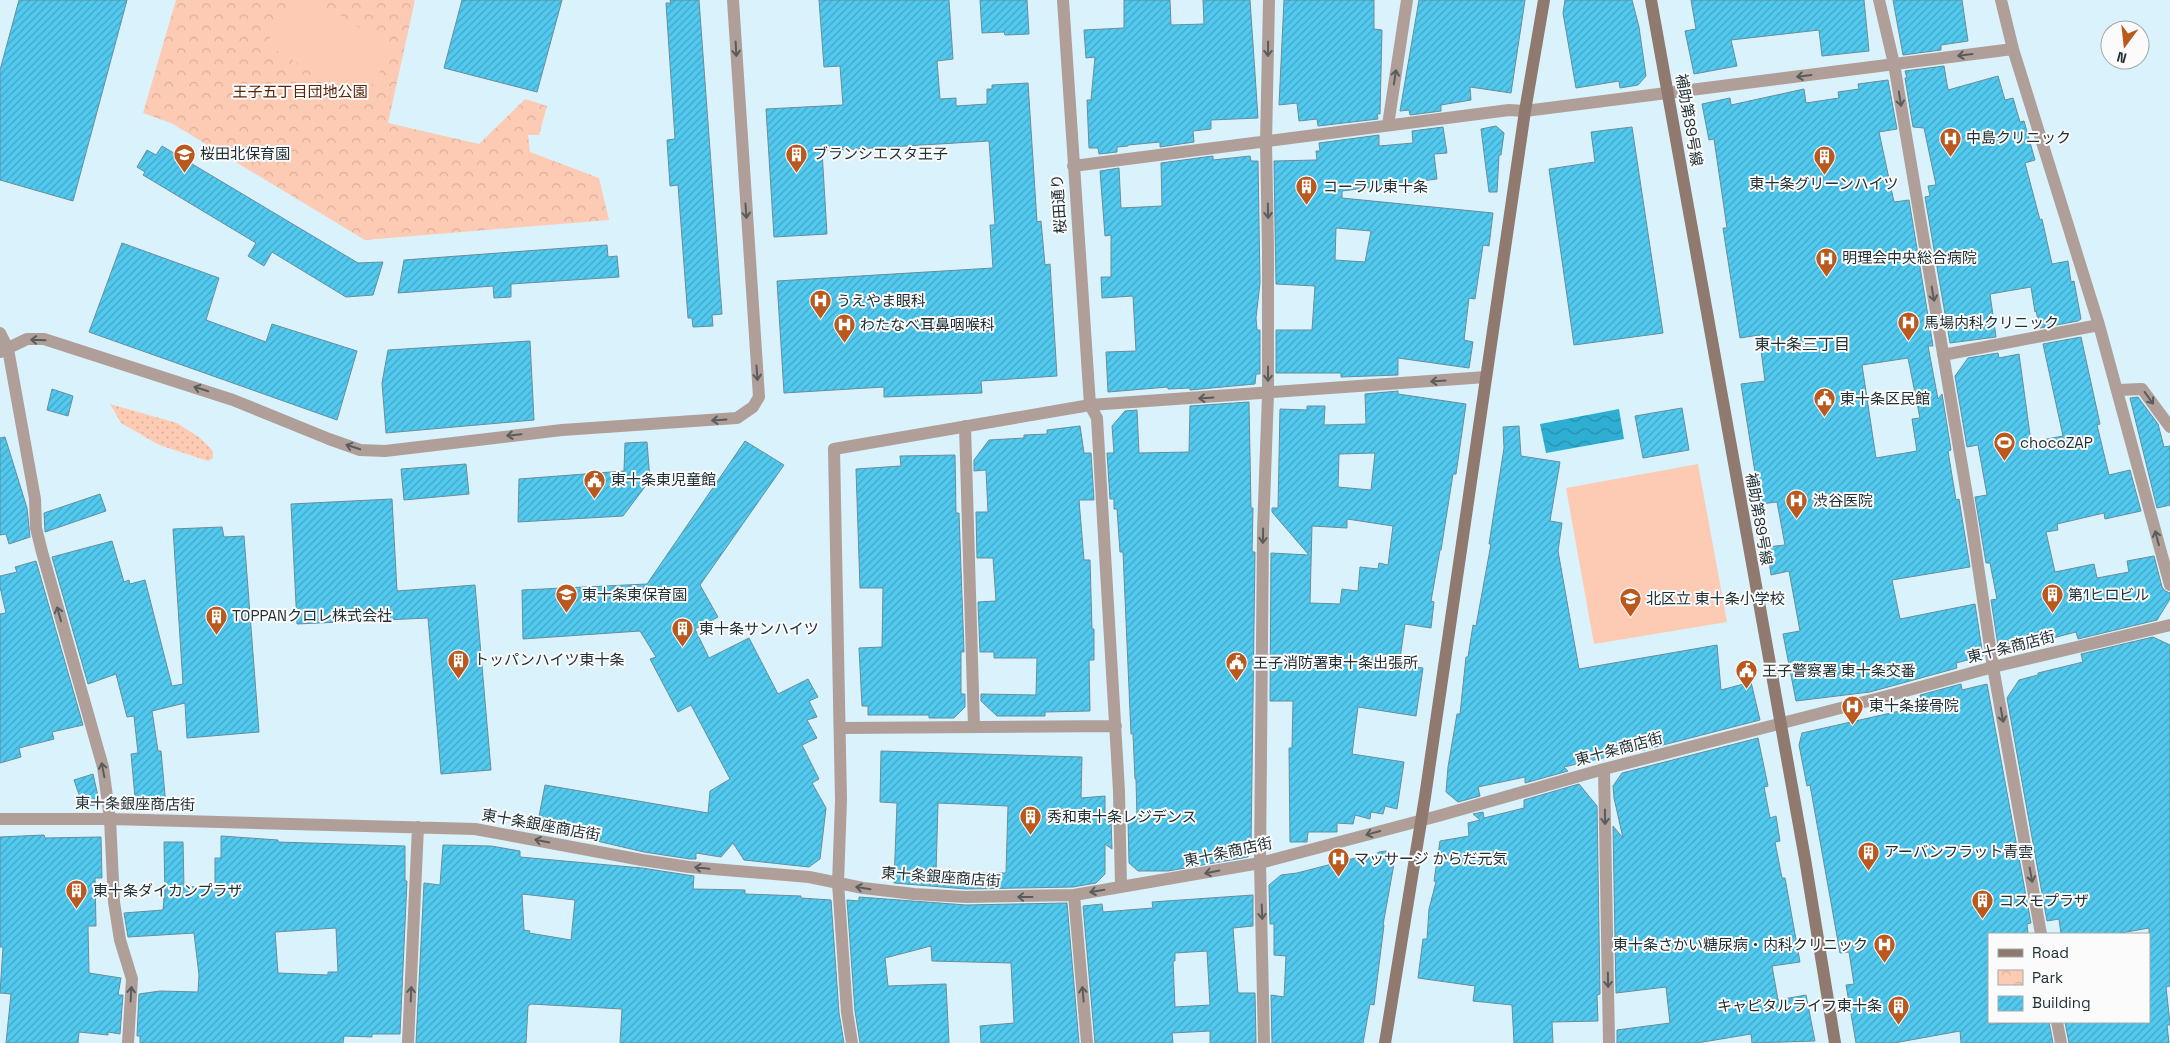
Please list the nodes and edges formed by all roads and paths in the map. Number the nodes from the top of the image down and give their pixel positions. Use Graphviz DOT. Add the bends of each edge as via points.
graph roads {
  1 [pos="733,0"];
  2 [pos="1063,0"];
  3 [pos="1269,0"];
  4 [pos="1407,0"];
  5 [pos="1544,0"];
  6 [pos="1651,0"];
  7 [pos="1879,0"];
  8 [pos="2001,0"];
  9 [pos="2013,49"];
  10 [pos="1894,64"];
  11 [pos="1668,93"];
  12 [pos="1525,111"];
  13 [pos="1388,126"];
  14 [pos="1266,142"];
  15 [pos="1073,166"];
  16 [pos="2099,325"];
  17 [pos="0,333"];
  18 [pos="4,351"];
  19 [pos="1943,355"];
  20 [pos="1486,377"];
  21 [pos="2118,390"];
  22 [pos="1268,394"];
  23 [pos="1090,405"];
  24 [pos="965,426"];
  25 [pos="2170,427"];
  26 [pos="2170,585"];
  27 [pos="2170,625"];
  28 [pos="1993,667"];
  29 [pos="1779,724"];
  30 [pos="1116,726"];
  31 [pos="974,727"];
  32 [pos="840,728"];
  33 [pos="1604,769"];
  34 [pos="110,818"];
  35 [pos="0,819"];
  36 [pos="1420,820"];
  37 [pos="418,827"];
  38 [pos="1260,863"];
  39 [pos="838,882"];
  40 [pos="1121,888"];
  41 [pos="1074,895"];
  42 [pos="2042,933"];
  43 [pos="2057,1023"];
  44 [pos="128,1043"];
  45 [pos="408,1043"];
  46 [pos="852,1043"];
  47 [pos="1087,1043"];
  48 [pos="1264,1043"];
  49 [pos="1385,1043"];
  50 [pos="1609,1043"];
  51 [pos="1835,1043"];
  52 [pos="2061,1043"];
  1 -- 18 [label="street, one-way" via="759,398 753,407 737,418 562,430 385,451 360,450 233,400 44,339 27,339"];
  2 -- 15 [label="street, 桜田通り"];
  3 -- 14 [label="street, one-way"];
  13 -- 4 [label="street, one-way"];
  5 -- 12 [label="street"];
  6 -- 11 [label="street, 補助第89号線"];
  7 -- 10 [label="street"];
  8 -- 9 [label="street"];
  9 -- 10 [label="street, one-way"];
  9 -- 16 [label="street"];
  10 -- 11 [label="street, one-way"];
  10 -- 19 [label="street, one-way"];
  11 -- 12 [label="street"];
  11 -- 29 [label="street, 補助第89号線"];
  12 -- 13 [label="street" via="1508,110"];
  12 -- 20 [label="street"];
  13 -- 14 [label="street"];
  14 -- 15 [label="street"];
  14 -- 22 [label="street, one-way"];
  15 -- 23 [label="street, 桜田通り"];
  16 -- 19 [label="street"];
  16 -- 21 [label="street"];
  17 -- 18 [label="street"];
  34 -- 18 [label="street, one-way" via="103,767 36,528 35,499"];
  19 -- 28 [label="street"];
  20 -- 22 [label="street, one-way"];
  20 -- 36 [label="street"];
  21 -- 25 [label="street, one-way" via="2142,388"];
  26 -- 21 [label="street, one-way"];
  22 -- 23 [label="street, one-way"];
  22 -- 38 [label="street, one-way" via="1263,531"];
  23 -- 24 [label="street"];
  23 -- 30 [label="street, 桜田通り" via="1097,418"];
  24 -- 31 [label="street"];
  24 -- 32 [label="street" via="834,449"];
  27 -- 28 [label="street, 東十条商店街"];
  28 -- 29 [label="street, 東十条商店街"];
  28 -- 42 [label="street, one-way"];
  29 -- 33 [label="street, 東十条商店街"];
  29 -- 51 [label="street, 補助第89号線"];
  30 -- 31 [label="street"];
  30 -- 40 [label="street, 桜田通り"];
  31 -- 32 [label="street"];
  32 -- 39 [label="street"];
  33 -- 36 [label="street, 東十条商店街"];
  33 -- 50 [label="street, one-way"];
  34 -- 35 [label="street, 東十条銀座商店街"];
  34 -- 37 [label="street, 東十条銀座商店街"];
  44 -- 34 [label="street, one-way" via="132,979 120,940 114,902"];
  36 -- 38 [label="street, 東十条商店街, one-way"];
  36 -- 49 [label="street"];
  39 -- 37 [label="street, 東十条銀座商店街, one-way" via="661,863 475,829"];
  45 -- 37 [label="street, one-way"];
  38 -- 40 [label="street, 東十条商店街, one-way"];
  38 -- 48 [label="street, one-way"];
  41 -- 39 [label="street, 東十条銀座商店街, one-way" via="966,898 880,890"];
  39 -- 46 [label="street"];
  40 -- 41 [label="street, 東十条商店街, one-way"];
  47 -- 41 [label="street, one-way"];
  43 -- 52 [label="street"];
}
